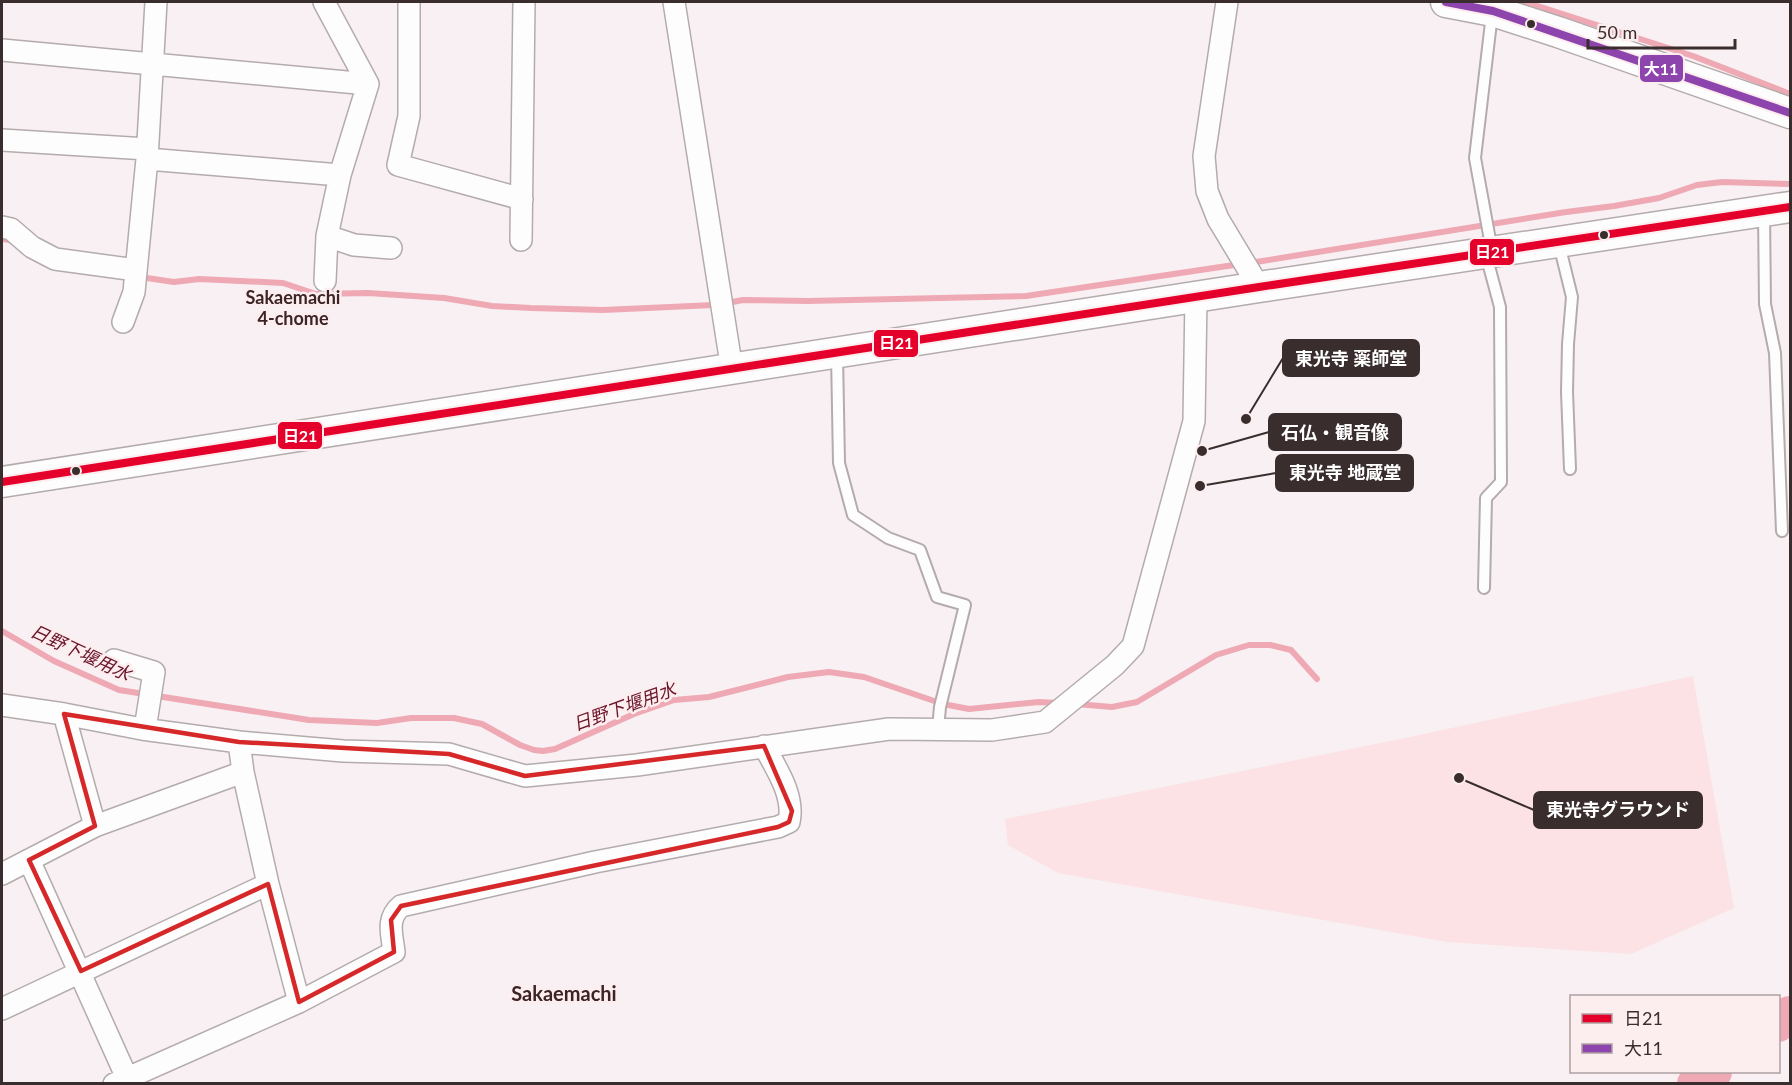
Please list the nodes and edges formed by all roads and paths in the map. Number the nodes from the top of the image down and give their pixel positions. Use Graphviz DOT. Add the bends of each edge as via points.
graph roads {
  1 [pos="156,2"];
  2 [pos="324,2"];
  3 [pos="409,2"];
  4 [pos="524,2"];
  5 [pos="674,2"];
  6 [pos="1227,2"];
  7 [pos="1446,2"];
  8 [pos="1492,11"];
  9 [pos="2,50"];
  10 [pos="153,64"];
  11 [pos="368,84"];
  12 [pos="1791,113"];
  13 [pos="2,140"];
  14 [pos="147,154"];
  15 [pos="340,175"];
  16 [pos="522,199"];
  17 [pos="1777,208"];
  18 [pos="2,227"];
  19 [pos="327,236"];
  20 [pos="521,240"];
  21 [pos="1558,241"];
  22 [pos="391,248"];
  23 [pos="1488,251"];
  24 [pos="136,270"];
  25 [pos="325,281"];
  26 [pos="1259,287"];
  27 [pos="1196,297"];
  28 [pos="123,322"];
  29 [pos="837,353"];
  30 [pos="732,370"];
  31 [pos="1570,469"];
  32 [pos="2,482"];
  33 [pos="1782,531"];
  34 [pos="1484,588"];
  35 [pos="114,660"];
  36 [pos="2,705"];
  37 [pos="64,714"];
  38 [pos="939,720"];
  39 [pos="145,729"];
  40 [pos="239,742"];
  41 [pos="764,746"];
  42 [pos="243,772"];
  43 [pos="95,826"];
  44 [pos="29,860"];
  45 [pos="2,874"];
  46 [pos="268,884"];
  47 [pos="81,971"];
  48 [pos="299,1002"];
  49 [pos="2,1009"];
  50 [pos="121,1081"];
  1 -- 10 [label="street"];
  2 -- 11 [label="street"];
  3 -- 16 [label="street" via="409,116 398,165"];
  4 -- 16 [label="street"];
  5 -- 30 [label="street"];
  6 -- 26 [label="street" via="1204,156 1207,191 1218,219"];
  7 -- 8 [label="main road"];
  8 -- 12 [label="main road"];
  8 -- 23 [label="lane" via="1474,158"];
  9 -- 10 [label="street"];
  10 -- 11 [label="street"];
  10 -- 14 [label="street"];
  11 -- 15 [label="street"];
  13 -- 14 [label="street"];
  14 -- 15 [label="street"];
  14 -- 24 [label="street"];
  15 -- 19 [label="street"];
  16 -- 20 [label="street"];
  17 -- 21 [label="main road"];
  17 -- 33 [label="lane" via="1765,304 1775,353"];
  18 -- 24 [label="street" via="55,259"];
  19 -- 22 [label="street" via="354,245"];
  19 -- 25 [label="street"];
  21 -- 23 [label="main road"];
  21 -- 31 [label="lane" via="1572,297 1567,373"];
  23 -- 26 [label="main road"];
  23 -- 34 [label="lane" via="1500,308 1501,482 1486,498"];
  24 -- 28 [label="street" via="134,292"];
  26 -- 27 [label="main road"];
  27 -- 29 [label="main road"];
  27 -- 38 [label="street" via="1194,422 1133,646 1045,722 992,730"];
  29 -- 30 [label="main road"];
  29 -- 38 [label="lane" via="839,463 853,515 888,538 920,550 937,597 965,605"];
  30 -- 32 [label="main road"];
  35 -- 39 [label="street" via="154,672"];
  36 -- 37 [label="street"];
  37 -- 39 [label="street"];
  37 -- 43 [label="street"];
  38 -- 41 [label="street"];
  39 -- 40 [label="street"];
  40 -- 41 [label="street" via="343,751 449,754 525,776 638,765"];
  40 -- 42 [label="street"];
  41 -- 48 [label="street" via="790,802 789,822 401,906 391,920 394,952"];
  42 -- 43 [label="street"];
  42 -- 46 [label="street"];
  43 -- 44 [label="street"];
  44 -- 45 [label="street"];
  44 -- 47 [label="street"];
  46 -- 47 [label="street"];
  46 -- 48 [label="street"];
  47 -- 49 [label="street"];
  47 -- 50 [label="street"];
  48 -- 50 [label="street"];
}
